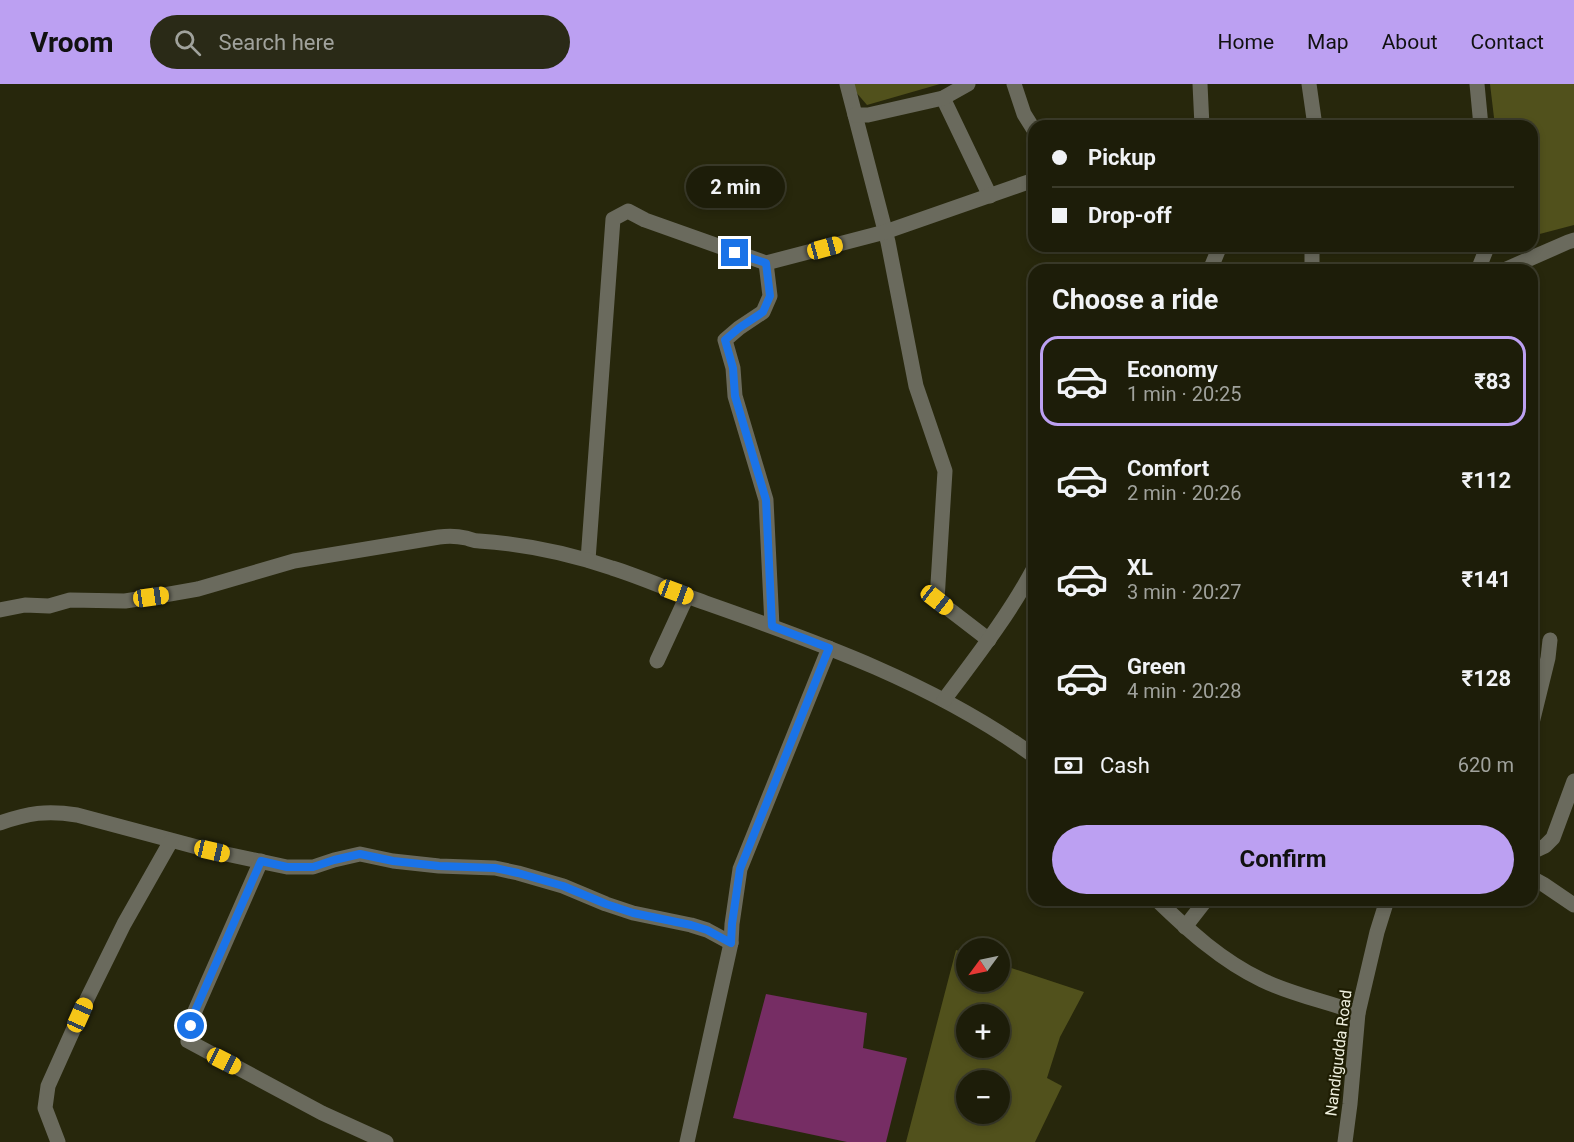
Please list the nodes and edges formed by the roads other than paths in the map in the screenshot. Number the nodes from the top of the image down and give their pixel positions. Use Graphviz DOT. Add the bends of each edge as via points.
graph roads {
  1 [pos="847,84"];
  2 [pos="968,84"];
  3 [pos="1014,84"];
  4 [pos="1200,84"];
  5 [pos="1309,84"];
  6 [pos="1477,84"];
  7 [pos="943,98"];
  8 [pos="855,115"];
  9 [pos="1028,120"];
  10 [pos="1202,120"];
  11 [pos="1314,120"];
  12 [pos="1480,120"];
  13 [pos="1028,182"];
  14 [pos="990,196"];
  15 [pos="885,232"];
  16 [pos="1574,240"];
  17 [pos="766,263"];
  18 [pos="1518,264"];
  19 [pos="588,560"];
  20 [pos="1028,578"];
  21 [pos="687,596"];
  22 [pos="0,610"];
  23 [pos="772,626"];
  24 [pos="989,640"];
  25 [pos="1550,640"];
  26 [pos="829,648"];
  27 [pos="657,661"];
  28 [pos="1538,699"];
  29 [pos="944,700"];
  30 [pos="1028,752"];
  31 [pos="1574,781"];
  32 [pos="0,824"];
  33 [pos="171,841"];
  34 [pos="1538,849"];
  35 [pos="261,861"];
  36 [pos="1538,881"];
  37 [pos="1574,905"];
  38 [pos="1163,906"];
  39 [pos="1201,906"];
  40 [pos="1385,906"];
  41 [pos="1185,927"];
  42 [pos="731,943"];
  43 [pos="1358,1012"];
  44 [pos="58,1142"];
  45 [pos="386,1142"];
  46 [pos="687,1142"];
  47 [pos="1345,1142"];
  1 -- 8 [label="street"];
  2 -- 7 [label="street"];
  3 -- 9 [label="street"];
  4 -- 10 [label="street"];
  5 -- 11 [label="street"];
  6 -- 12 [label="street"];
  7 -- 8 [label="street"];
  7 -- 14 [label="street"];
  8 -- 15 [label="street"];
  13 -- 14 [label="street"];
  14 -- 15 [label="street"];
  15 -- 17 [label="street"];
  15 -- 24 [label="street" via="916,386 945,471 937,600"];
  16 -- 18 [label="street"];
  17 -- 19 [label="street" via="628,211 613,219"];
  17 -- 23 [label="street" via="770,296 763,312 725,340 735,396 766,500"];
  19 -- 21 [label="street"];
  19 -- 22 [label="street" via="532,546 445,537 294,561 164,595 125,601 70,600"];
  20 -- 24 [label="street"];
  21 -- 23 [label="street"];
  21 -- 27 [label="street"];
  23 -- 26 [label="street"];
  24 -- 29 [label="street"];
  25 -- 28 [label="street"];
  26 -- 29 [label="street"];
  26 -- 42 [label="street" via="740,869"];
  29 -- 30 [label="street"];
  31 -- 34 [label="street" via="1552,838"];
  32 -- 33 [label="street" via="52,812 77,815"];
  33 -- 35 [label="street"];
  33 -- 44 [label="street" via="124,924 48,1086 45,1108"];
  35 -- 42 [label="street" via="313,867 360,854 439,866 495,868 563,886 633,913 707,930"];
  35 -- 45 [label="street" via="195,1011 188,1041 322,1113"];
  36 -- 37 [label="street"];
  38 -- 41 [label="street"];
  39 -- 41 [label="street"];
  40 -- 43 [label="street, Nandigudda Road"];
  41 -- 43 [label="street" via="1215,952 1263,981"];
  42 -- 46 [label="street"];
  43 -- 47 [label="street, Nandigudda Road"];
}
